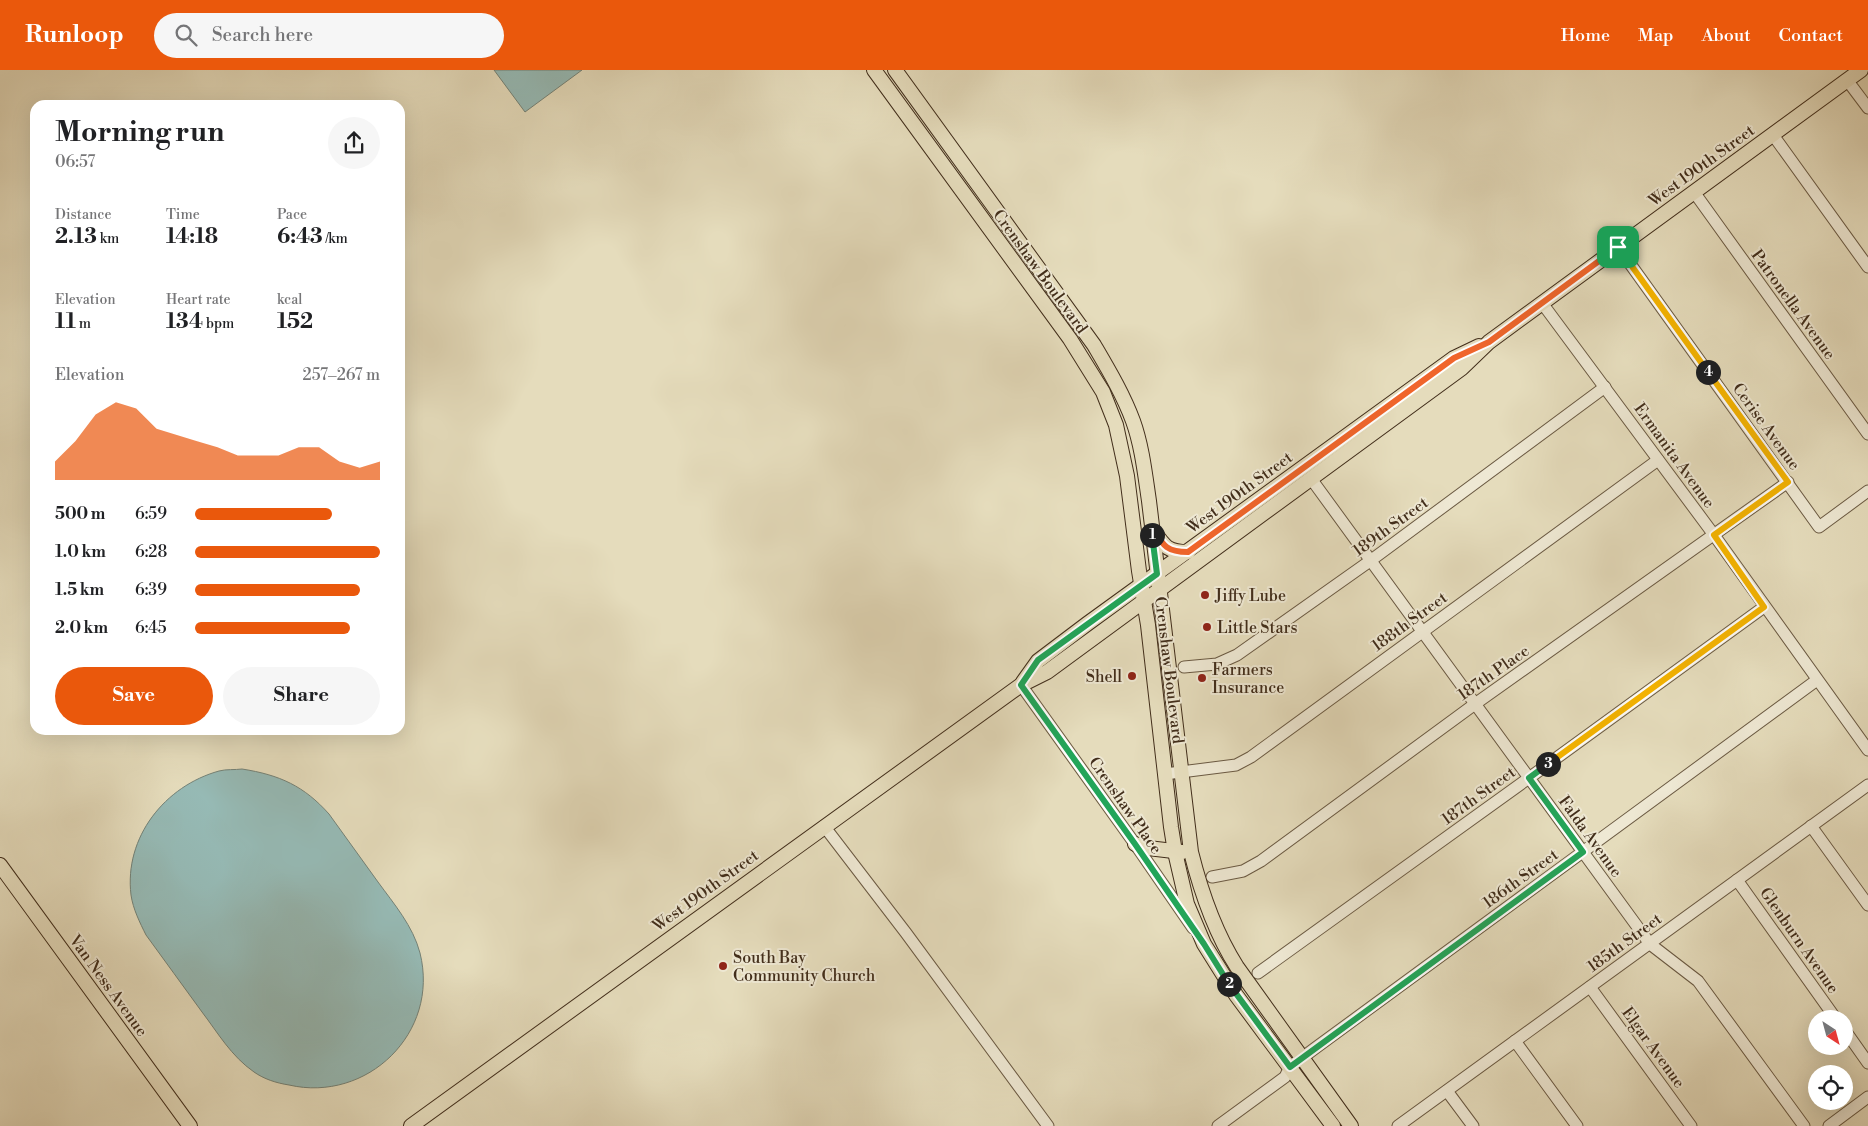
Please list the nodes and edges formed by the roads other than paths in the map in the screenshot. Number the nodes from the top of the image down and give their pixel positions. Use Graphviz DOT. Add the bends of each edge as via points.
graph roads {
  1 [pos="874,70"];
  2 [pos="895,70"];
  3 [pos="1861,70"];
  4 [pos="1847,80"];
  5 [pos="1868,108"];
  6 [pos="1773,135"];
  7 [pos="1694,192"];
  8 [pos="1618,247"];
  9 [pos="1868,267"];
  10 [pos="1542,303"];
  11 [pos="1083,330"];
  12 [pos="1070,339"];
  13 [pos="1489,342"];
  14 [pos="1605,387"];
  15 [pos="1868,434"];
  16 [pos="1658,460"];
  17 [pos="1312,480"];
  18 [pos="1788,482"];
  19 [pos="1868,491"];
  20 [pos="1152,528"];
  21 [pos="1714,535"];
  22 [pos="1188,552"];
  23 [pos="1370,561"];
  24 [pos="1157,574"];
  25 [pos="1141,586"];
  26 [pos="1159,591"];
  27 [pos="1144,601"];
  28 [pos="1764,607"];
  29 [pos="1422,632"];
  30 [pos="1184,667"];
  31 [pos="1817,680"];
  32 [pos="1021,685"];
  33 [pos="1475,704"];
  34 [pos="1868,750"];
  35 [pos="1182,772"];
  36 [pos="1165,774"];
  37 [pos="1529,778"];
  38 [pos="1868,785"];
  39 [pos="824,826"];
  40 [pos="1811,826"];
  41 [pos="1135,844"];
  42 [pos="1174,852"];
  43 [pos="1191,852"];
  44 [pos="1583,852"];
  45 [pos="0,865"];
  46 [pos="1212,877"];
  47 [pos="1737,880"];
  48 [pos="1868,905"];
  49 [pos="1204,944"];
  50 [pos="1650,944"];
  51 [pos="1258,973"];
  52 [pos="1590,987"];
  53 [pos="1830,1010"];
  54 [pos="1515,1041"];
  55 [pos="1853,1042"];
  56 [pos="1302,1058"];
  57 [pos="1868,1063"];
  58 [pos="1290,1067"];
  59 [pos="1447,1091"];
  60 [pos="1868,1097"];
  61 [pos="190,1126"];
  62 [pos="412,1126"];
  63 [pos="1048,1126"];
  64 [pos="1218,1126"];
  65 [pos="1334,1126"];
  66 [pos="1351,1126"];
  67 [pos="1398,1126"];
  68 [pos="1473,1126"];
  69 [pos="1576,1126"];
  70 [pos="1692,1126"];
  71 [pos="1804,1126"];
  72 [pos="1829,1126"];
  1 -- 12 [label="main road, Crenshaw Boulevard"];
  2 -- 11 [label="main road, Crenshaw Boulevard"];
  3 -- 4 [label="main road, West 190th Street"];
  4 -- 5 [label="street"];
  4 -- 6 [label="main road, West 190th Street"];
  6 -- 7 [label="main road, West 190th Street"];
  6 -- 9 [label="street"];
  7 -- 8 [label="main road, West 190th Street"];
  7 -- 15 [label="street, Patronella Avenue"];
  8 -- 10 [label="main road, West 190th Street"];
  8 -- 18 [label="street, Cerise Avenue"];
  10 -- 13 [label="main road, West 190th Street"];
  10 -- 14 [label="street, Ermanita Avenue"];
  11 -- 12 [label="main road"];
  11 -- 20 [label="main road, Crenshaw Boulevard" via="1117,385 1133,421"];
  12 -- 25 [label="main road, Crenshaw Boulevard" via="1103,392 1116,425 1128,484"];
  13 -- 17 [label="main road, West 190th Street" via="1462,368"];
  13 -- 22 [label="main road, West 190th Street" via="1454,358"];
  14 -- 16 [label="street, Ermanita Avenue"];
  14 -- 23 [label="street, 189th Street"];
  16 -- 21 [label="street, Ermanita Avenue"];
  16 -- 29 [label="street, 188th Street"];
  17 -- 23 [label="street, Falda Avenue"];
  17 -- 26 [label="main road, West 190th Street"];
  18 -- 19 [label="street, Cerise Avenue" via="1819,527"];
  18 -- 21 [label="street, 187th Place"];
  20 -- 22 [label="main road" via="1164,546 1177,552"];
  20 -- 24 [label="main road, Crenshaw Boulevard"];
  21 -- 28 [label="street, Ermanita Avenue"];
  21 -- 33 [label="street, 187th Place"];
  22 -- 24 [label="main road, West 190th Street"];
  23 -- 29 [label="street, Falda Avenue"];
  23 -- 30 [label="street, 189th Street" via="1226,661"];
  24 -- 25 [label="main road, West 190th Street"];
  24 -- 26 [label="main road, Crenshaw Boulevard"];
  25 -- 27 [label="main road, Crenshaw Boulevard"];
  25 -- 32 [label="main road, West 190th Street" via="1038,660"];
  26 -- 27 [label="main road, West 190th Street"];
  26 -- 35 [label="main road, Crenshaw Boulevard"];
  27 -- 32 [label="main road, West 190th Street" via="1047,672"];
  27 -- 36 [label="main road, Crenshaw Boulevard"];
  28 -- 31 [label="street, Ermanita Avenue"];
  28 -- 37 [label="street, 187th Street"];
  29 -- 33 [label="street, Falda Avenue"];
  29 -- 35 [label="street, 188th Street" via="1251,757 1236,764"];
  31 -- 34 [label="street, Ermanita Avenue"];
  31 -- 44 [label="street, 186th Street"];
  32 -- 39 [label="main road, West 190th Street"];
  32 -- 41 [label="street, Crenshaw Place"];
  33 -- 37 [label="street, Falda Avenue"];
  33 -- 46 [label="street, 187th Place" via="1261,861 1243,871"];
  35 -- 36 [label="street, 188th Street"];
  35 -- 43 [label="main road, Crenshaw Boulevard"];
  36 -- 42 [label="main road, Crenshaw Boulevard"];
  37 -- 44 [label="street, Falda Avenue"];
  37 -- 51 [label="street, 187th Street"];
  38 -- 40 [label="street, 185th Street"];
  39 -- 62 [label="main road, West 190th Street"];
  39 -- 63 [label="street"];
  40 -- 47 [label="street, 185th Street"];
  40 -- 48 [label="street"];
  41 -- 42 [label="main road"];
  41 -- 49 [label="street, Crenshaw Place"];
  42 -- 43 [label="main road"];
  42 -- 49 [label="main road, Crenshaw Boulevard" via="1187,904"];
  43 -- 56 [label="main road, Crenshaw Boulevard" via="1204,899 1228,952"];
  44 -- 50 [label="street, Falda Avenue"];
  44 -- 56 [label="street, 186th Street"];
  45 -- 61 [label="main road, Van Ness Avenue"];
  47 -- 50 [label="street, 185th Street"];
  47 -- 53 [label="street, Glenburn Avenue"];
  49 -- 58 [label="main road, Crenshaw Boulevard"];
  50 -- 52 [label="street, 185th Street"];
  50 -- 71 [label="street, Falda Avenue" via="1698,981"];
  52 -- 54 [label="street, 185th Street"];
  52 -- 70 [label="street, Elgar Avenue"];
  54 -- 59 [label="street, 185th Street"];
  54 -- 69 [label="street"];
  55 -- 57 [label="street"];
  56 -- 58 [label="street, 186th Street"];
  56 -- 66 [label="main road, Crenshaw Boulevard"];
  58 -- 64 [label="street, 186th Street" via="1285,1077"];
  58 -- 65 [label="main road, Crenshaw Boulevard"];
  59 -- 67 [label="street, 185th Street"];
  59 -- 68 [label="street"];
  60 -- 72 [label="street"];
}
